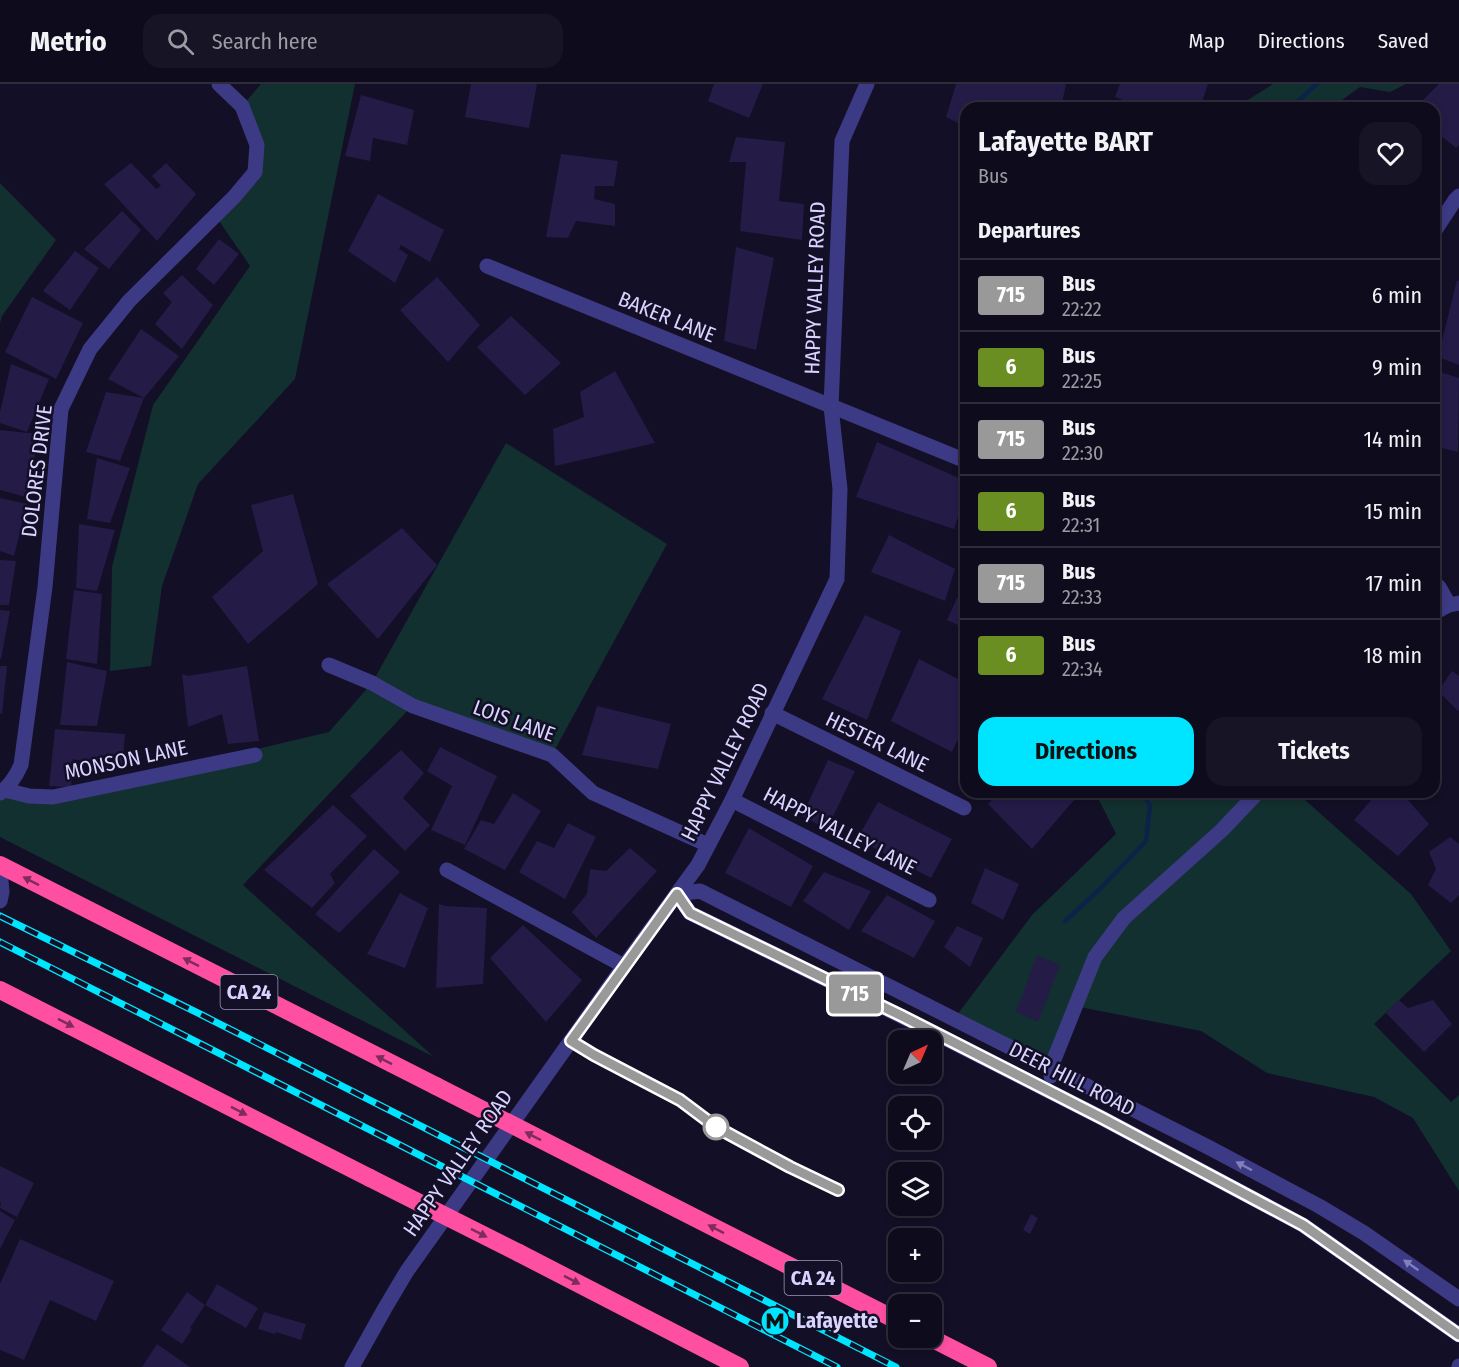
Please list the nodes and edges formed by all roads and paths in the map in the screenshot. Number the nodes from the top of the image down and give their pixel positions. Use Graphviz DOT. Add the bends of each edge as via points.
graph roads {
  1 [pos="219,84"];
  2 [pos="867,84"];
  3 [pos="1459,196"];
  4 [pos="1440,223"];
  5 [pos="487,266"];
  6 [pos="831,407"];
  7 [pos="960,459"];
  8 [pos="1440,588"];
  9 [pos="1454,604"];
  10 [pos="1440,611"];
  11 [pos="329,665"];
  12 [pos="772,713"];
  13 [pos="255,755"];
  14 [pos="3,791"];
  15 [pos="1252,798"];
  16 [pos="732,800"];
  17 [pos="964,808"];
  18 [pos="708,845"];
  19 [pos="0,865"];
  20 [pos="447,870"];
  21 [pos="0,871"];
  22 [pos="677,894"];
  23 [pos="929,900"];
  24 [pos="0,901"];
  25 [pos="624,966"];
  26 [pos="7,993"];
  27 [pos="1051,1067"];
  28 [pos="1053,1094"];
  29 [pos="1459,1299"];
  30 [pos="888,1316"];
  31 [pos="1459,1335"];
  32 [pos="942,1344"];
  33 [pos="698,1345"];
  34 [pos="352,1367"];
  35 [pos="722,1367"];
  36 [pos="740,1367"];
  37 [pos="988,1367"];
  1 -- 14 [label="street, DOLORES DRIVE" via="242,106 257,145 255,172 129,301 90,349 61,409 45,587 21,765"];
  2 -- 6 [label="street, HAPPY VALLEY ROAD" via="842,141"];
  3 -- 4 [label="street"];
  5 -- 6 [label="street, BAKER LANE"];
  6 -- 7 [label="street, BAKER LANE"];
  6 -- 12 [label="street, HAPPY VALLEY ROAD" via="840,489 837,579"];
  8 -- 9 [label="street"];
  9 -- 10 [label="street"];
  11 -- 18 [label="street, LOIS LANE" via="412,706 552,755 593,793"];
  12 -- 16 [label="street, HAPPY VALLEY ROAD"];
  12 -- 17 [label="street, HESTER LANE"];
  13 -- 14 [label="street, MONSON LANE" via="53,797"];
  15 -- 27 [label="street" via="1124,918 1095,957"];
  16 -- 18 [label="street, HAPPY VALLEY ROAD"];
  16 -- 23 [label="street, HAPPY VALLEY LANE"];
  18 -- 22 [label="street, HAPPY VALLEY ROAD"];
  30 -- 19 [label="highway, CA 24, one-way, bridge"];
  20 -- 25 [label="street"];
  21 -- 24 [label="street"];
  22 -- 25 [label="street, HAPPY VALLEY ROAD"];
  22 -- 27 [label="street, DEER HILL ROAD" via="700,891"];
  22 -- 28 [label="street, DEER HILL ROAD" via="690,913"];
  25 -- 34 [label="street, HAPPY VALLEY ROAD" via="407,1270"];
  26 -- 33 [label="highway, one-way, bridge"];
  27 -- 28 [label="street"];
  29 -- 27 [label="street, DEER HILL ROAD, one-way" via="1318,1206"];
  28 -- 31 [label="street, DEER HILL ROAD" via="1303,1225"];
  32 -- 37 [label="highway"];
  33 -- 35 [label="highway"];
  33 -- 36 [label="highway"];
}
